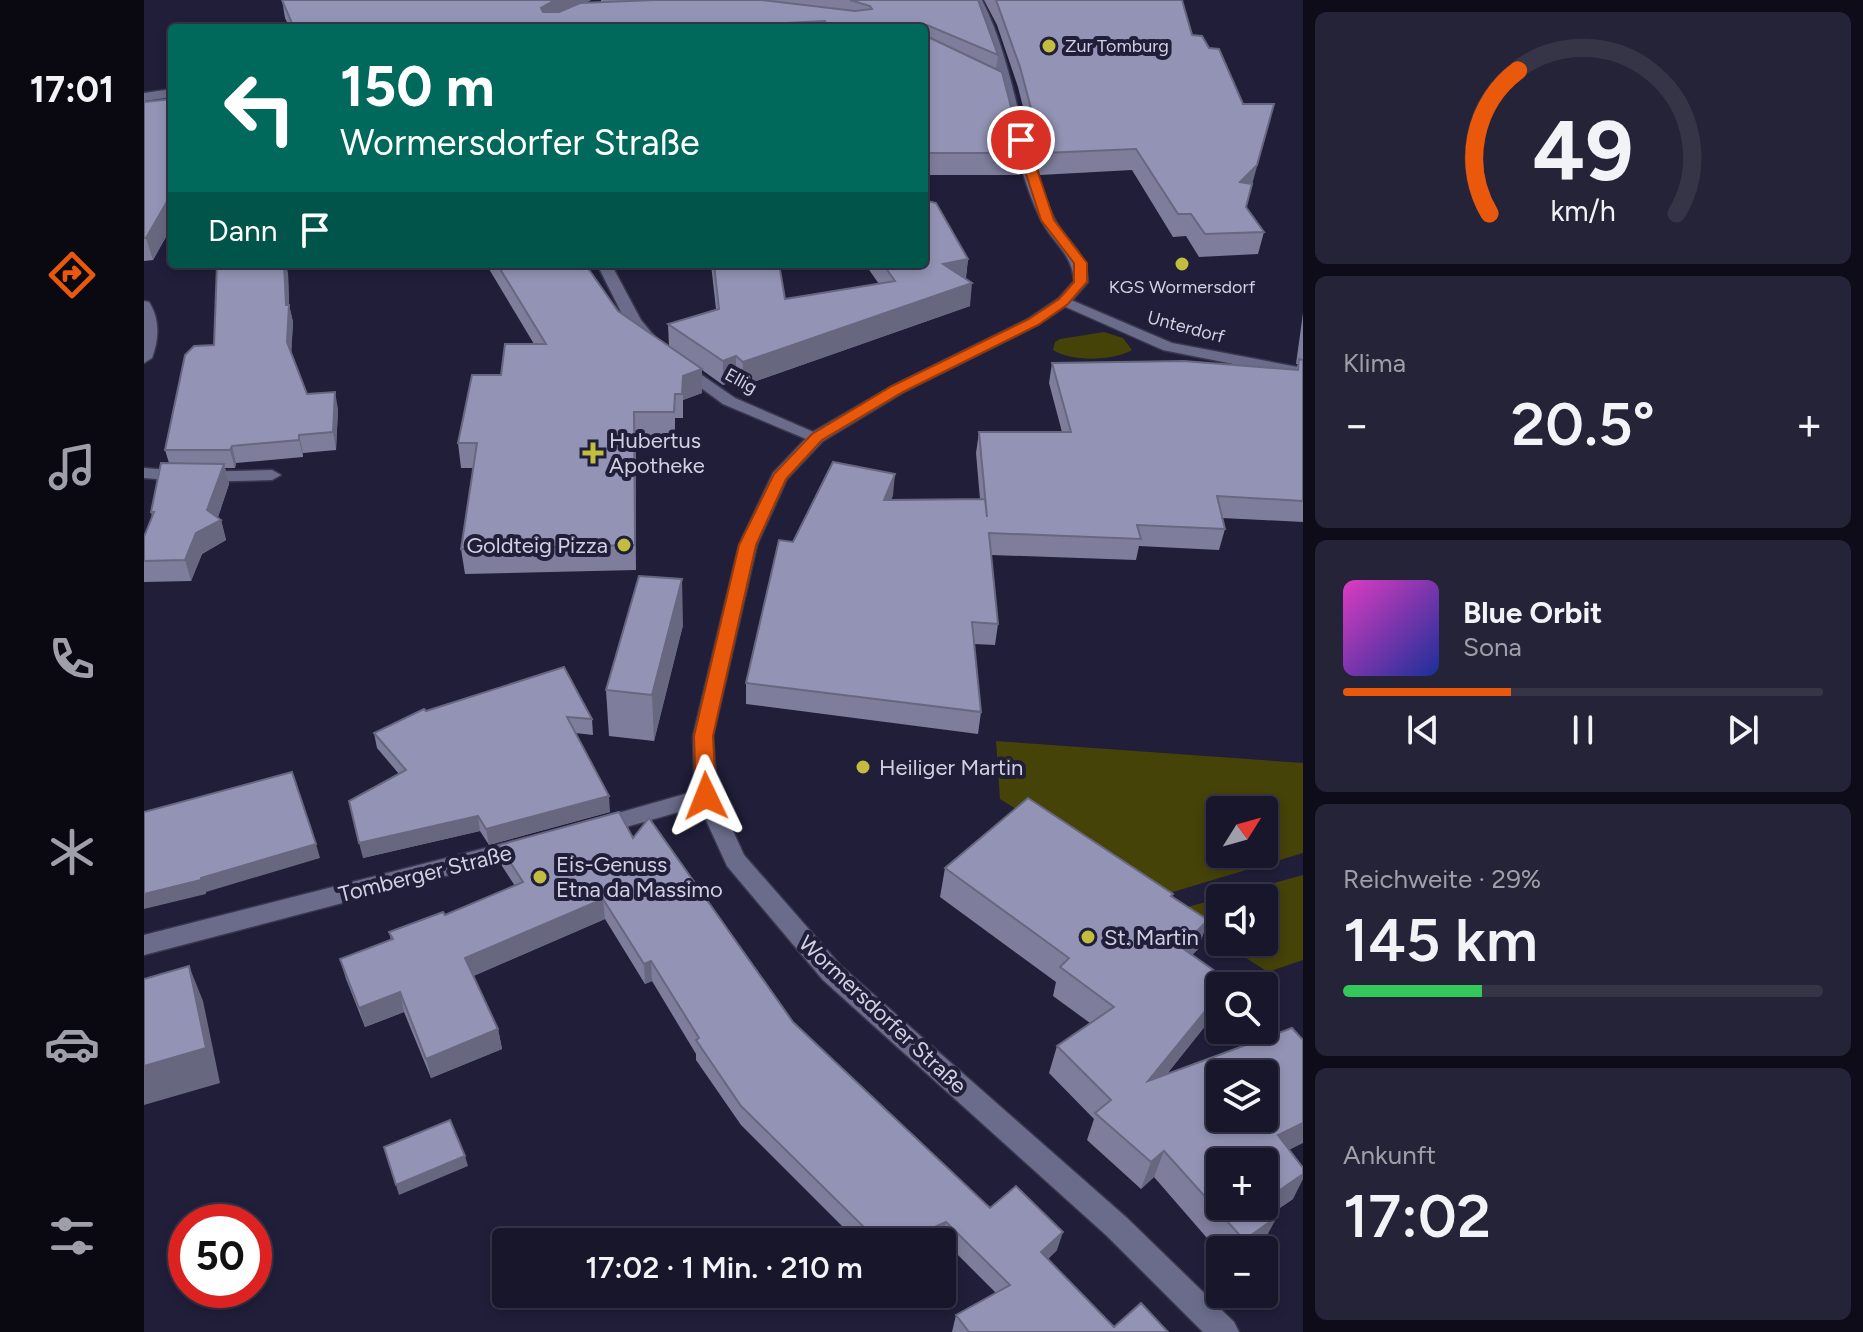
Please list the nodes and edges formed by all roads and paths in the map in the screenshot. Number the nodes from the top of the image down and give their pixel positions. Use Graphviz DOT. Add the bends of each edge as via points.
graph roads {
  1 [pos="977,0"];
  2 [pos="168,94"];
  3 [pos="144,97"];
  4 [pos="606,268"];
  5 [pos="1064,301"];
  6 [pos="144,305"];
  7 [pos="144,358"];
  8 [pos="1303,373"];
  9 [pos="817,437"];
  10 [pos="144,473"];
  11 [pos="272,475"];
  12 [pos="706,796"];
  13 [pos="583,831"];
  14 [pos="553,839"];
  15 [pos="144,945"];
  16 [pos="1224,1332"];
  1 -- 5 [label="main road, Wormersdorfer Straße" via="993,27 1003,86 1048,220 1081,263 1081,282"];
  2 -- 3 [label="main road"];
  4 -- 9 [label="main road, Ellig" via="634,322 666,355 729,401"];
  5 -- 8 [label="main road, Unterdorf" via="1168,347"];
  5 -- 9 [label="main road, Wormersdorfer Straße"];
  6 -- 7 [label="main road" via="150,313"];
  9 -- 12 [label="main road, Wormersdorfer Straße" via="779,477 748,545 703,736"];
  10 -- 11 [label="main road"];
  12 -- 13 [label="main road"];
  12 -- 16 [label="main road, Wormersdorfer Straße" via="735,860 832,973 1117,1227"];
  14 -- 15 [label="main road, Tomberger Straße"];
}
